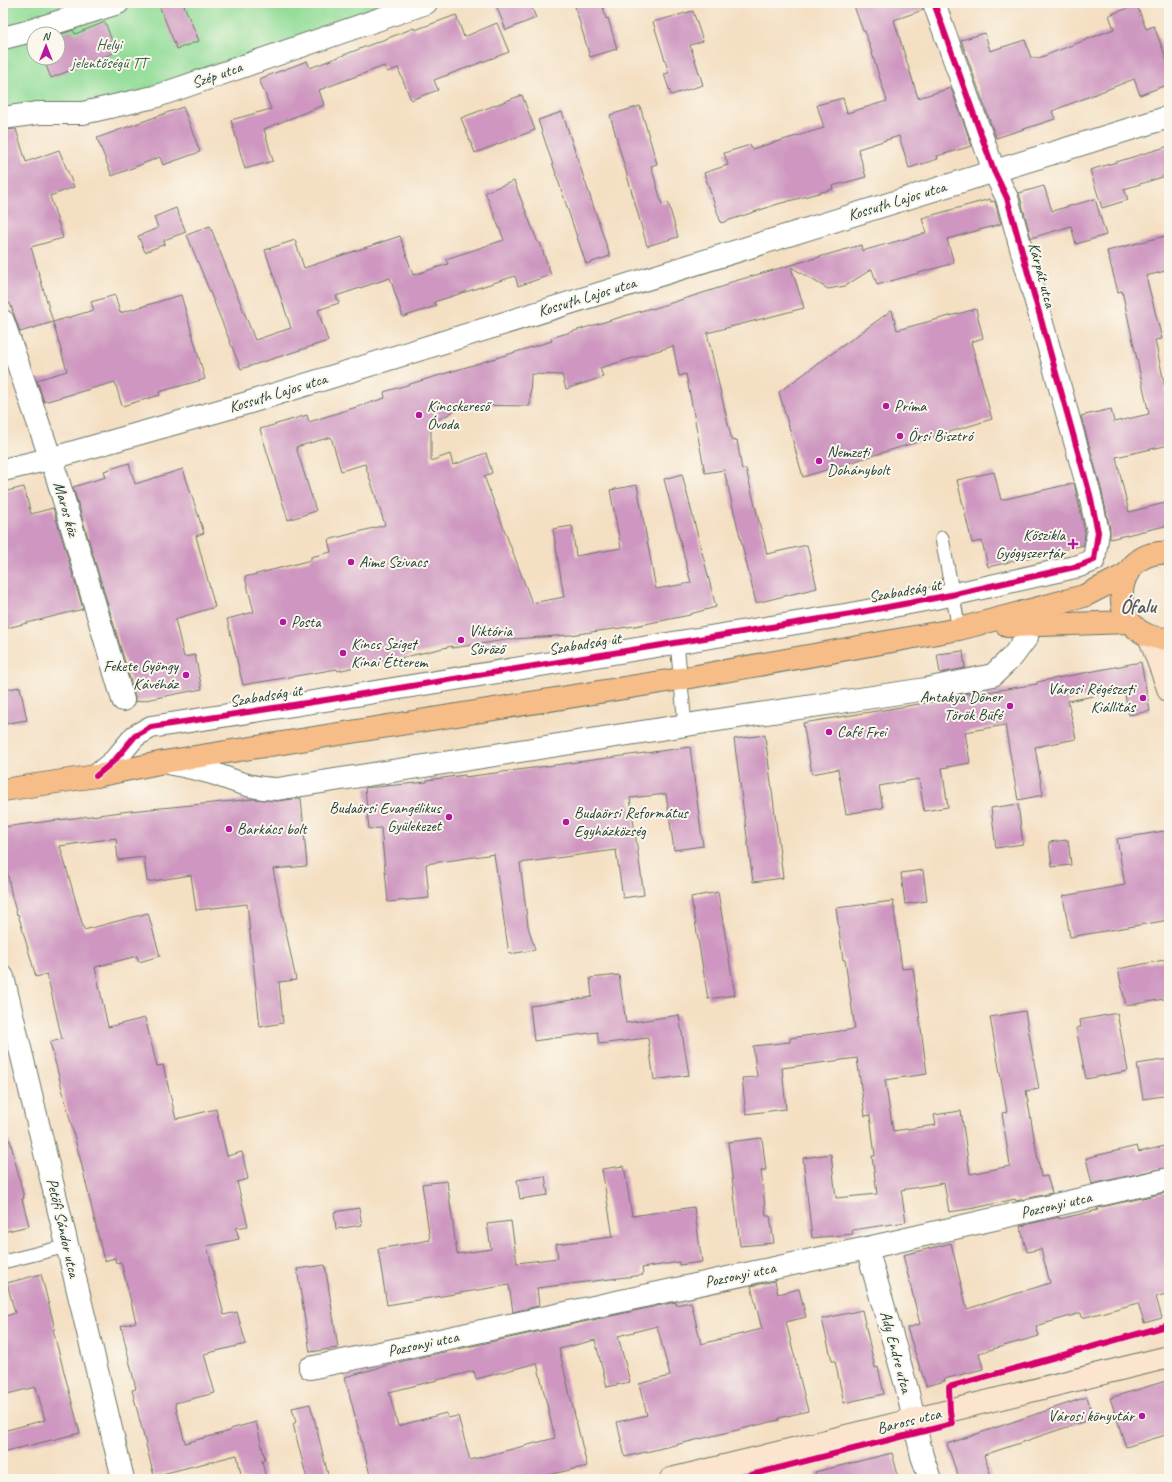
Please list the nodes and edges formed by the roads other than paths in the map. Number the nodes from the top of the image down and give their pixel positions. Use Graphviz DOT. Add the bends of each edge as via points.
graph roads {
  1 [pos="118,3"];
  2 [pos="426,3"];
  3 [pos="934,3"];
  4 [pos="3,38"];
  5 [pos="1169,117"];
  6 [pos="3,118"];
  7 [pos="994,171"];
  8 [pos="3,321"];
  9 [pos="49,459"];
  10 [pos="3,470"];
  11 [pos="942,538"];
  12 [pos="1169,553"];
  13 [pos="1094,560"];
  14 [pos="1127,574"];
  15 [pos="952,596"];
  16 [pos="1130,622"];
  17 [pos="1027,625"];
  18 [pos="959,629"];
  19 [pos="1159,638"];
  20 [pos="677,643"];
  21 [pos="680,678"];
  22 [pos="1169,691"];
  23 [pos="123,700"];
  24 [pos="685,725"];
  25 [pos="164,762"];
  26 [pos="96,776"];
  27 [pos="3,790"];
  28 [pos="3,977"];
  29 [pos="1169,1180"];
  30 [pos="67,1246"];
  31 [pos="867,1248"];
  32 [pos="3,1262"];
  33 [pos="1169,1357"];
  34 [pos="310,1368"];
  35 [pos="914,1420"];
  36 [pos="123,1479"];
  37 [pos="671,1479"];
  38 [pos="930,1479"];
  1 -- 4 [label="street"];
  2 -- 6 [label="street, Szép utca" via="154,97 83,113 38,113"];
  3 -- 7 [label="street, Kárpát utca"];
  5 -- 7 [label="street, Kossuth Lajos utca"];
  7 -- 9 [label="street, Kossuth Lajos utca" via="247,403"];
  7 -- 13 [label="street, Kárpát utca" via="1007,198 1090,496 1098,532"];
  8 -- 9 [label="street, Maros köz"];
  9 -- 10 [label="street, Kossuth Lajos utca"];
  9 -- 23 [label="street, Maros köz" via="57,477"];
  11 -- 15 [label="lane"];
  12 -- 14 [label="main road" via="1148,556 1133,566"];
  13 -- 15 [label="street, Szabadság út" via="1079,566"];
  14 -- 16 [label="main road" via="1122,598"];
  14 -- 18 [label="main road" via="1084,596"];
  15 -- 18 [label="lane"];
  15 -- 20 [label="street, Szabadság út"];
  16 -- 17 [label="main road"];
  16 -- 19 [label="main road" via="1139,630"];
  17 -- 18 [label="main road"];
  17 -- 24 [label="street" via="1027,637 1013,656 993,675 926,689"];
  18 -- 21 [label="main road"];
  19 -- 22 [label="street"];
  20 -- 21 [label="lane"];
  20 -- 26 [label="street, Szabadság út" via="151,727 135,736 115,760"];
  21 -- 24 [label="lane"];
  21 -- 25 [label="main road"];
  24 -- 25 [label="street" via="278,789 262,789 236,783 192,767"];
  25 -- 26 [label="main road"];
  26 -- 27 [label="main road"];
  28 -- 30 [label="street, Petőfi Sándor utca"];
  29 -- 31 [label="street, Pozsonyi utca"];
  30 -- 32 [label="lane"];
  30 -- 36 [label="street, Petőfi Sándor utca"];
  31 -- 34 [label="street, Pozsonyi utca"];
  31 -- 35 [label="street, Ady Endre utca"];
  33 -- 35 [label="street, Baross utca"];
  35 -- 37 [label="street, Baross utca"];
  35 -- 38 [label="street, Ady Endre utca"];
}
